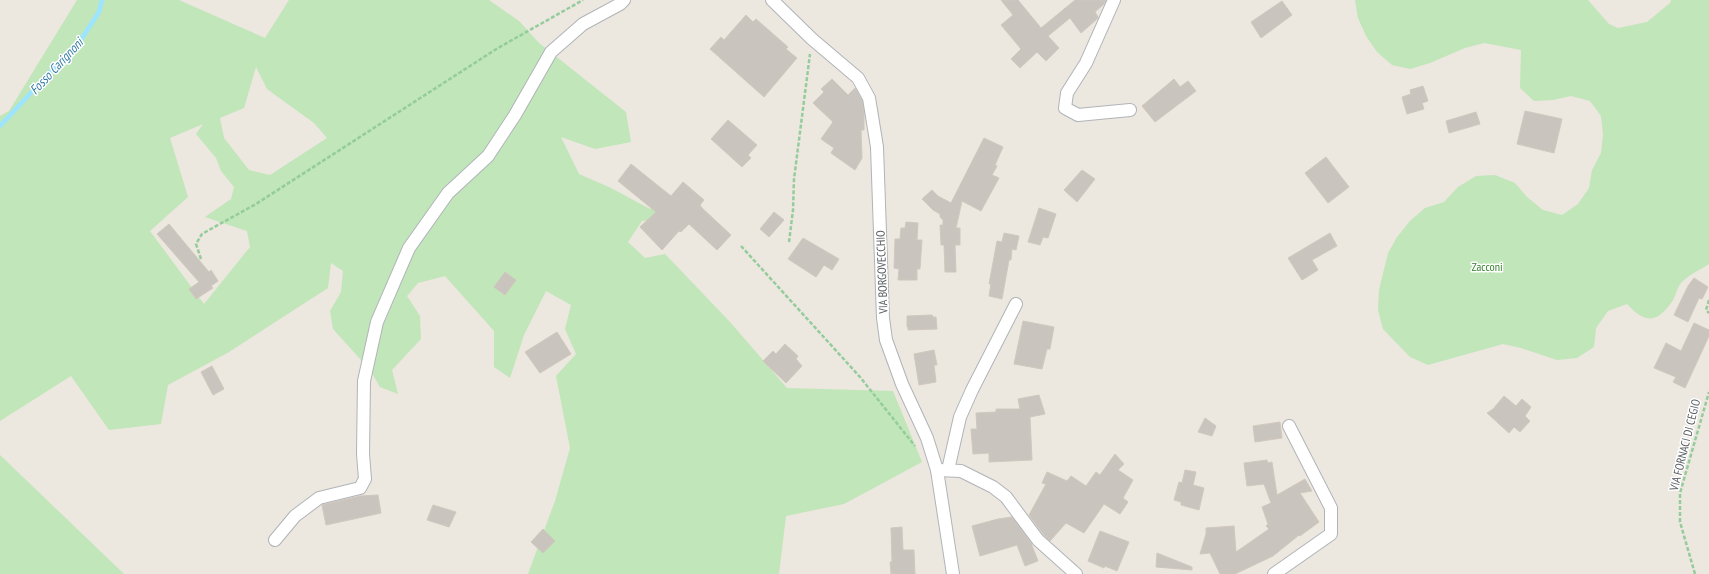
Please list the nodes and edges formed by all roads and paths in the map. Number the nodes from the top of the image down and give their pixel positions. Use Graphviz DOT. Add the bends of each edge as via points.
graph roads {
  1 [pos="582,0"];
  2 [pos="624,0"];
  3 [pos="772,0"];
  4 [pos="1114,0"];
  5 [pos="812,40"];
  6 [pos="1130,110"];
  7 [pos="789,242"];
  8 [pos="741,246"];
  9 [pos="200,259"];
  10 [pos="1709,300"];
  11 [pos="1016,304"];
  12 [pos="1709,313"];
  13 [pos="1709,392"];
  14 [pos="1289,426"];
  15 [pos="915,447"];
  16 [pos="943,470"];
  17 [pos="275,540"];
  18 [pos="953,574"];
  19 [pos="1076,574"];
  20 [pos="1274,574"];
  21 [pos="1695,574"];
  1 -- 9 [label="path" via="498,48 256,204 202,234 196,244"];
  2 -- 17 [label="street" via="583,24 551,52 488,156 448,193 409,248 376,322 364,382 363,454 366,479 360,488 318,498 295,516"];
  3 -- 5 [label="street, VIA BORGOVECCHIO"];
  4 -- 6 [label="street" via="1086,63 1067,93 1065,108 1078,115"];
  5 -- 7 [label="path" via="794,179"];
  5 -- 16 [label="street, VIA BORGOVECCHIO" via="858,78 869,98 877,147 886,340 902,384"];
  8 -- 15 [label="path" via="860,377"];
  10 -- 12 [label="path" via="1706,310"];
  11 -- 16 [label="street" via="960,417"];
  13 -- 21 [label="path, VIA FORNACI DI CEGIO" via="1680,493 1680,522"];
  14 -- 20 [label="street" via="1331,508 1331,534"];
  16 -- 18 [label="street, VIA BORGOVECCHIO"];
  16 -- 19 [label="street" via="961,470 1006,497 1038,540"];
}
